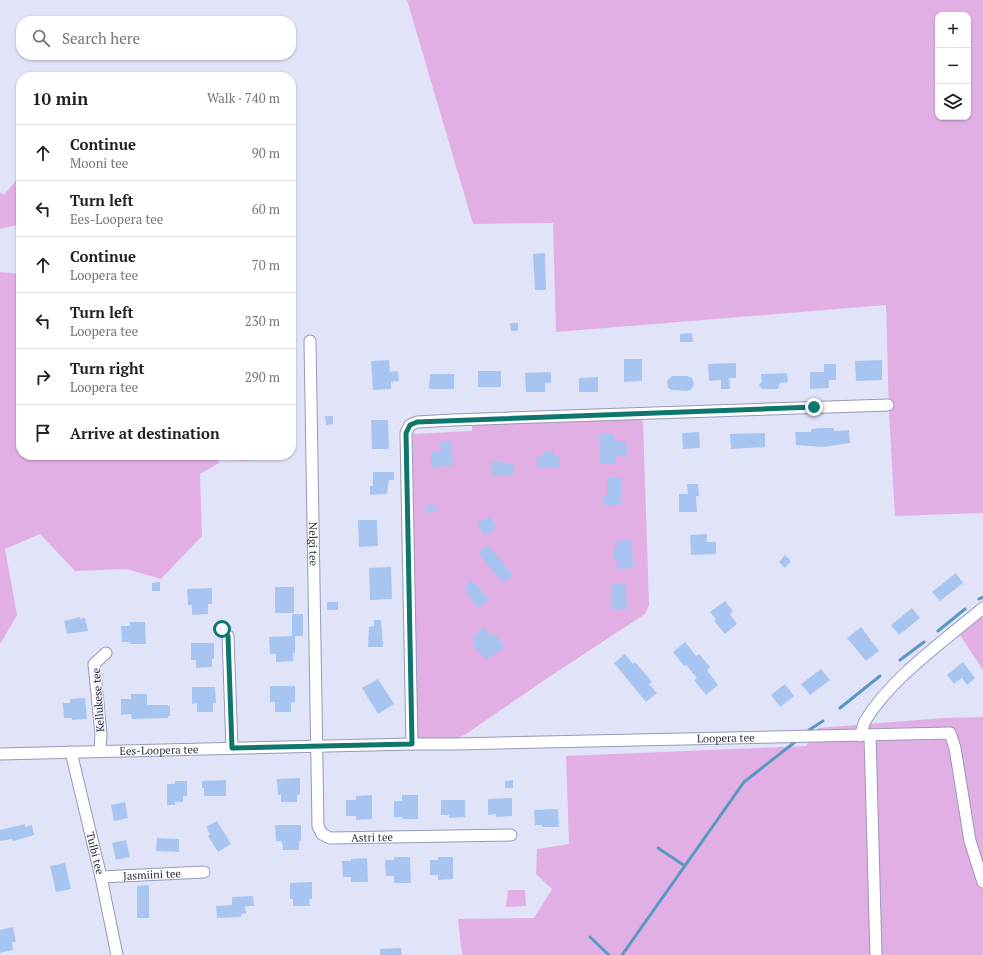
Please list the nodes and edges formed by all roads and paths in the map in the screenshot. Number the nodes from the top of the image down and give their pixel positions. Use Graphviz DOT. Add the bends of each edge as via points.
graph roads {
  1 [pos="310,341"];
  2 [pos="888,405"];
  3 [pos="983,608"];
  4 [pos="222,629"];
  5 [pos="106,653"];
  6 [pos="865,736"];
  7 [pos="412,744"];
  8 [pos="317,746"];
  9 [pos="232,748"];
  10 [pos="100,751"];
  11 [pos="71,752"];
  12 [pos="0,754"];
  13 [pos="511,835"];
  14 [pos="204,872"];
  15 [pos="101,877"];
  16 [pos="983,882"];
  17 [pos="117,955"];
  18 [pos="876,955"];
  1 -- 8 [label="street, Nelgi tee"];
  2 -- 7 [label="street" via="417,422 410,425 406,433"];
  3 -- 6 [label="street" via="893,685 865,722"];
  4 -- 9 [label="street" via="228,636"];
  5 -- 10 [label="street, Kellukese tee" via="94,664 101,734"];
  6 -- 7 [label="street, Loopera tee"];
  6 -- 16 [label="street, Loopera tee" via="950,733 955,748 970,841"];
  6 -- 18 [label="street"];
  7 -- 8 [label="street, Loopera tee"];
  8 -- 9 [label="street, Ees-Loopera tee"];
  8 -- 13 [label="street, Astri tee" via="318,826 322,834 330,838"];
  9 -- 10 [label="street, Ees-Loopera tee"];
  10 -- 11 [label="street, Ees-Loopera tee"];
  11 -- 12 [label="street, Ees-Loopera tee"];
  11 -- 15 [label="street, Tulbi tee"];
  14 -- 15 [label="street, Jasmiini tee"];
  15 -- 17 [label="street, Tulbi tee"];
}
